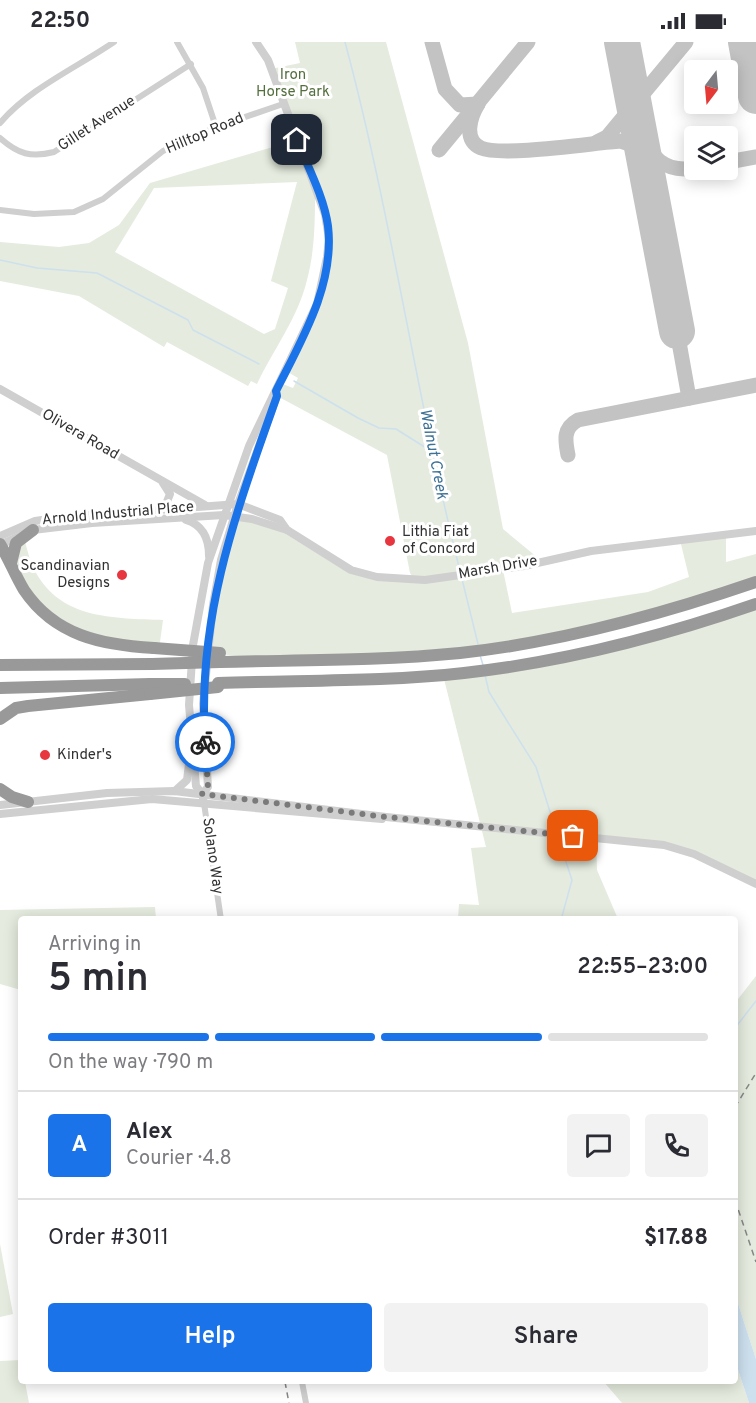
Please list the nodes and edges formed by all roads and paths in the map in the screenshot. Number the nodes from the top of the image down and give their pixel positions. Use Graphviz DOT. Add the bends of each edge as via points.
graph roads {
  1 [pos="114,42"];
  2 [pos="177,42"];
  3 [pos="256,42"];
  4 [pos="191,64"];
  5 [pos="284,104"];
  6 [pos="0,123"];
  7 [pos="216,127"];
  8 [pos="0,138"];
  9 [pos="0,210"];
  10 [pos="0,389"];
  11 [pos="276,391"];
  12 [pos="160,480"];
  13 [pos="238,504"];
  14 [pos="228,505"];
  15 [pos="206,506"];
  16 [pos="164,508"];
  17 [pos="224,515"];
  18 [pos="235,515"];
  19 [pos="178,518"];
  20 [pos="33,530"];
  21 [pos="287,530"];
  22 [pos="756,531"];
  23 [pos="0,536"];
  24 [pos="0,545"];
  25 [pos="11,562"];
  26 [pos="208,563"];
  27 [pos="756,582"];
  28 [pos="756,604"];
  29 [pos="220,658"];
  30 [pos="0,666"];
  31 [pos="0,688"];
  32 [pos="150,689"];
  33 [pos="0,719"];
  34 [pos="191,724"];
  35 [pos="0,789"];
  36 [pos="174,791"];
  37 [pos="202,794"];
  38 [pos="28,802"];
  39 [pos="204,803"];
  40 [pos="0,805"];
  41 [pos="0,814"];
  42 [pos="386,817"];
  43 [pos="756,884"];
  44 [pos="220,916"];
  45 [pos="302,1384"];
  46 [pos="306,1403"];
  1 -- 6 [label="street" via="32,94"];
  2 -- 4 [label="street"];
  3 -- 5 [label="street, Solano Way"];
  4 -- 7 [label="street"];
  4 -- 8 [label="street, Gillet Avenue" via="54,152 23,154"];
  5 -- 7 [label="street, Hilltop Road"];
  5 -- 11 [label="street, Solano Way" via="322,206 328,239 316,304"];
  7 -- 9 [label="street, Hilltop Road" via="163,151 103,199 74,212 34,214"];
  10 -- 12 [label="street, Olivera Road"];
  11 -- 13 [label="street, Solano Way"];
  11 -- 14 [label="street, Solano Way" via="258,423"];
  12 -- 15 [label="street, Olivera Road"];
  12 -- 16 [label="street" via="170,495"];
  13 -- 14 [label="street, Arnold Industrial Place"];
  13 -- 18 [label="street, Solano Way"];
  13 -- 21 [label="street, Marsh Drive" via="280,520"];
  14 -- 15 [label="street, Arnold Industrial Place"];
  14 -- 17 [label="street, Solano Way"];
  15 -- 16 [label="street, Arnold Industrial Place"];
  16 -- 23 [label="street, Arnold Industrial Place" via="35,521"];
  17 -- 18 [label="street, Arnold Industrial Place"];
  17 -- 19 [label="street, Arnold Industrial Place"];
  17 -- 26 [label="street, Solano Way"];
  18 -- 21 [label="street, Marsh Drive"];
  18 -- 37 [label="street, Solano Way" via="221,560 208,634 203,714 208,787"];
  19 -- 20 [label="street, Arnold Industrial Place"];
  19 -- 26 [label="street" via="194,522 204,532"];
  20 -- 24 [label="street, Arnold Industrial Place"];
  20 -- 25 [label="highway" via="16,543"];
  21 -- 22 [label="street, Marsh Drive" via="351,570 378,577 425,580 524,566 591,551"];
  24 -- 25 [label="highway"];
  25 -- 29 [label="highway, bridge" via="36,606 68,630 101,643"];
  26 -- 34 [label="street, Solano Way" via="193,645"];
  27 -- 29 [label="highway" via="655,615 528,643 428,656 272,661"];
  28 -- 32 [label="highway, bridge" via="674,632 533,663 431,676"];
  29 -- 30 [label="highway, bridge" via="152,664"];
  31 -- 32 [label="highway"];
  32 -- 33 [label="highway" via="16,708"];
  34 -- 36 [label="street" via="187,731 189,772 181,787"];
  34 -- 37 [label="street, Solano Way" via="196,786"];
  35 -- 38 [label="highway"];
  36 -- 37 [label="street"];
  36 -- 38 [label="street" via="107,793"];
  37 -- 39 [label="street, Solano Way"];
  37 -- 42 [label="street"];
  38 -- 40 [label="street"];
  39 -- 41 [label="street" via="152,799"];
  39 -- 42 [label="street" via="350,818"];
  39 -- 44 [label="street, Solano Way"];
  42 -- 43 [label="street" via="664,845 713,862"];
  45 -- 46 [label="street"];
}
